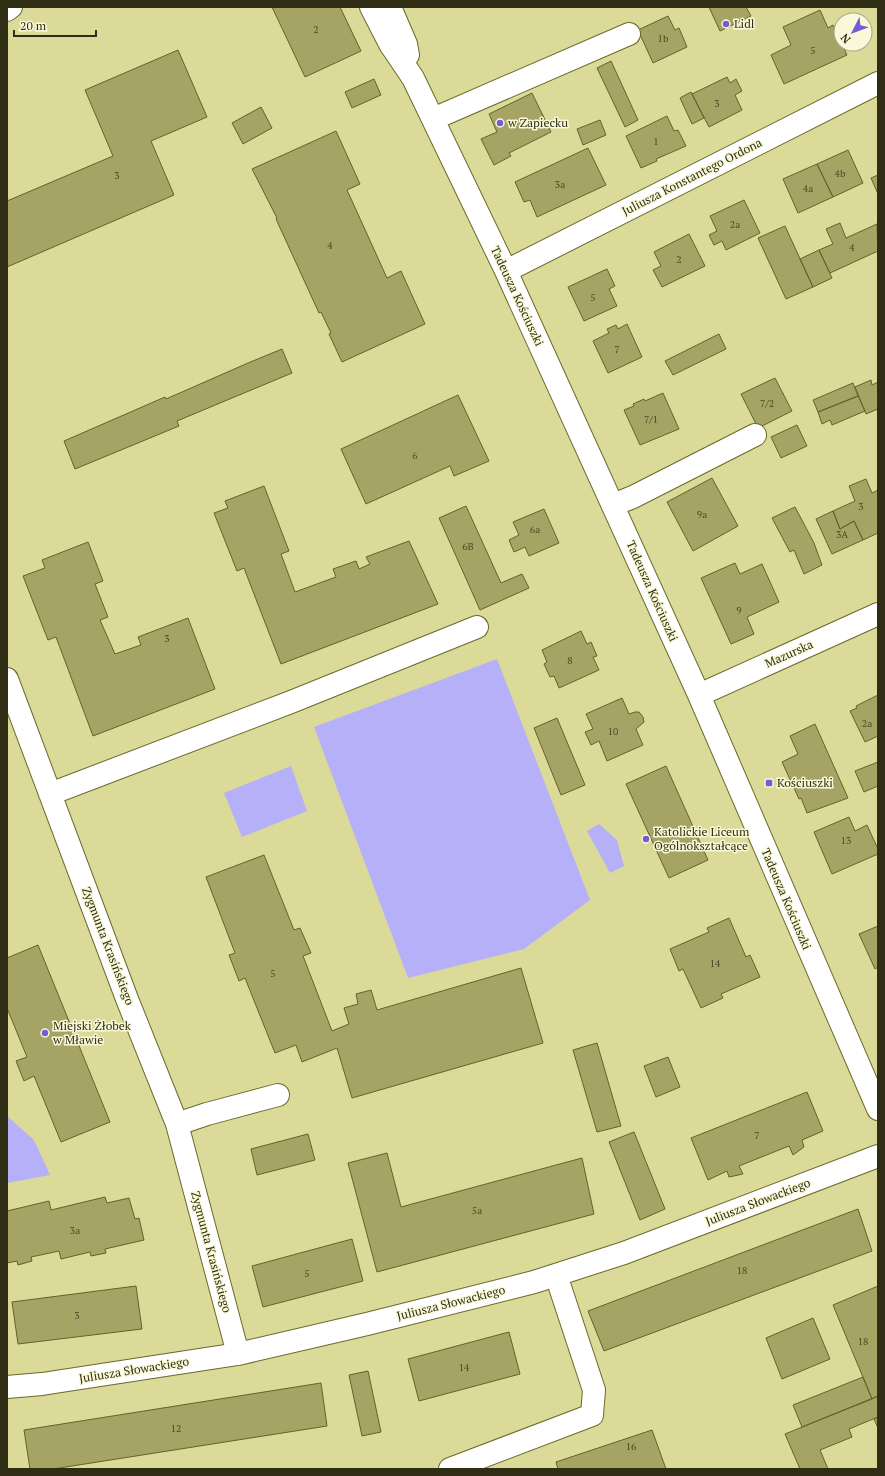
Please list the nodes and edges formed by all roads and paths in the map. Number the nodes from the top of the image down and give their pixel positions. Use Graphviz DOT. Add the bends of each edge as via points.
graph roads {
  1 [pos="11,7"];
  2 [pos="371,7"];
  3 [pos="390,7"];
  4 [pos="7,10"];
  5 [pos="629,34"];
  6 [pos="413,78"];
  7 [pos="878,83"];
  8 [pos="433,119"];
  9 [pos="506,271"];
  10 [pos="756,435"];
  11 [pos="613,505"];
  12 [pos="878,614"];
  13 [pos="477,627"];
  14 [pos="7,679"];
  15 [pos="699,695"];
  16 [pos="50,794"];
  17 [pos="278,1095"];
  18 [pos="878,1109"];
  19 [pos="178,1124"];
  20 [pos="878,1156"];
  21 [pos="556,1275"];
  22 [pos="238,1354"];
  23 [pos="7,1387"];
  24 [pos="450,1469"];
  1 -- 4 [label="street"];
  2 -- 6 [label="street, Tadeusza Kościuszki" via="390,44"];
  3 -- 6 [label="street, Tadeusza Kościuszki" via="406,44"];
  5 -- 8 [label="street"];
  6 -- 8 [label="street, Tadeusza Kościuszki"];
  7 -- 9 [label="street, Juliusza Konstantego Ordona"];
  8 -- 9 [label="street, Tadeusza Kościuszki"];
  9 -- 11 [label="street, Tadeusza Kościuszki"];
  10 -- 11 [label="street"];
  11 -- 15 [label="street, Tadeusza Kościuszki"];
  12 -- 15 [label="street, Mazurska"];
  13 -- 16 [label="street"];
  14 -- 16 [label="street, Zygmunta Krasińskiego"];
  15 -- 18 [label="street, Tadeusza Kościuszki"];
  16 -- 19 [label="street, Zygmunta Krasińskiego"];
  17 -- 19 [label="street"];
  19 -- 22 [label="street, Zygmunta Krasińskiego"];
  20 -- 21 [label="street, Juliusza Słowackiego" via="624,1253"];
  21 -- 22 [label="street, Juliusza Słowackiego"];
  21 -- 24 [label="street" via="594,1390 592,1415"];
  22 -- 23 [label="street, Juliusza Słowackiego"];
}
